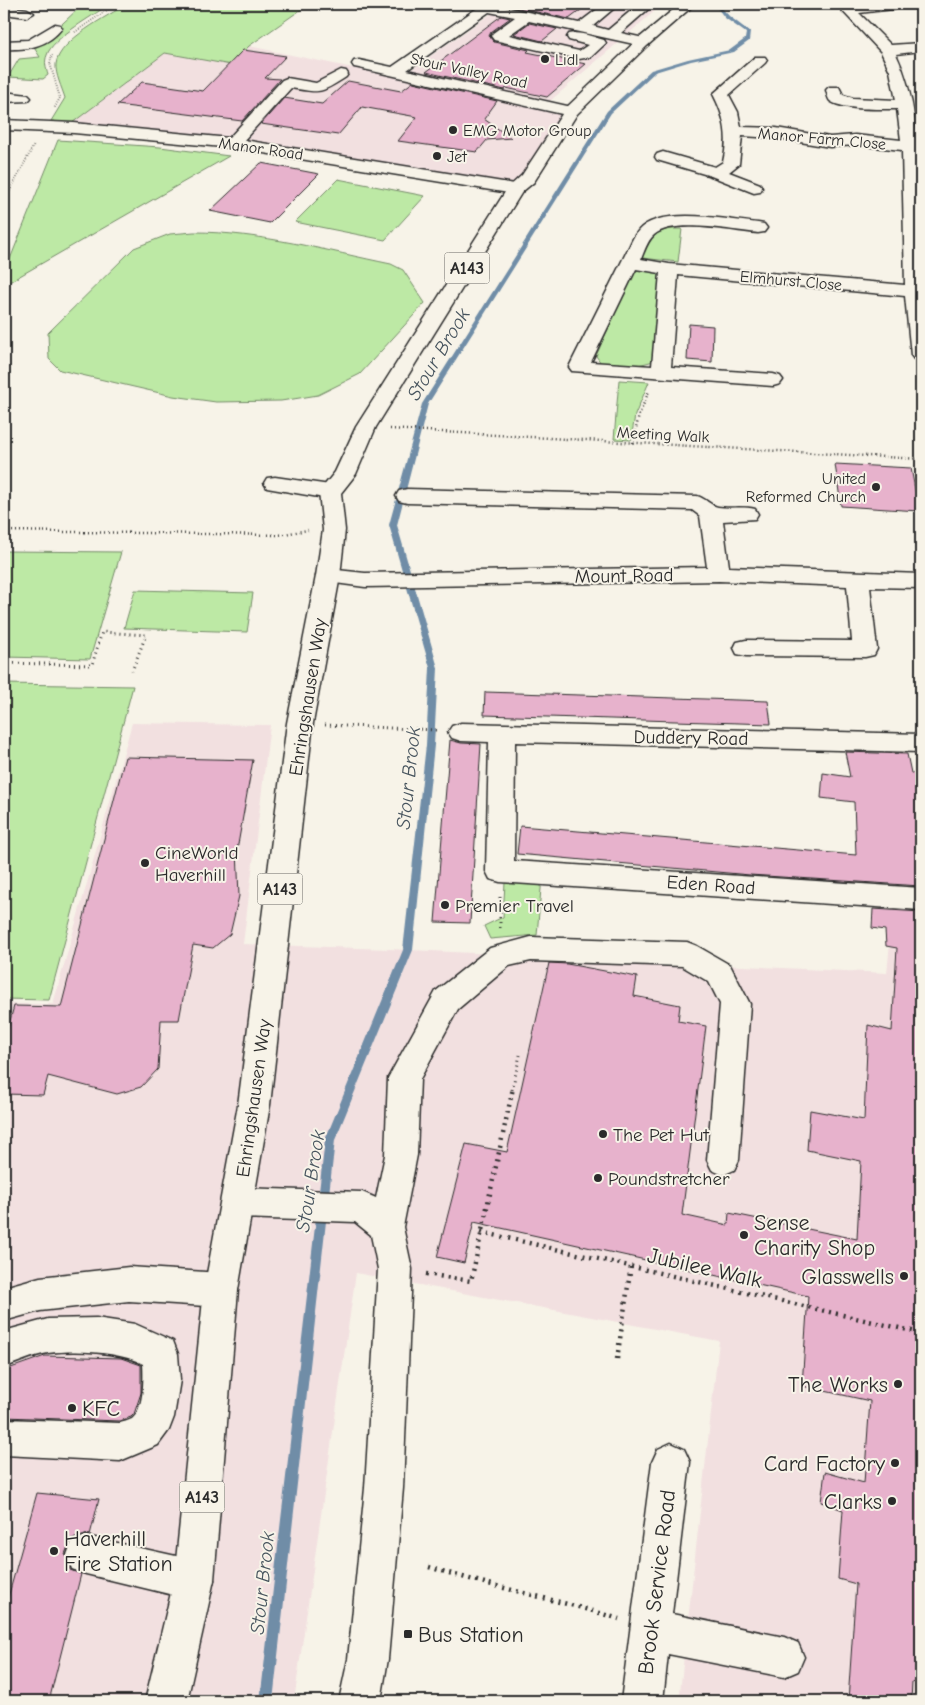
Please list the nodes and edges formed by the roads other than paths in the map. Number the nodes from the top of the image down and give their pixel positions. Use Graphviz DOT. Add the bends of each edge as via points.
graph roads {
  1 [pos="612,4"];
  2 [pos="647,4"];
  3 [pos="688,4"];
  4 [pos="902,4"];
  5 [pos="846,7"];
  6 [pos="4,10"];
  7 [pos="27,13"];
  8 [pos="520,20"];
  9 [pos="55,28"];
  10 [pos="582,28"];
  11 [pos="610,35"];
  12 [pos="643,42"];
  13 [pos="4,45"];
  14 [pos="921,47"];
  15 [pos="887,50"];
  16 [pos="760,60"];
  17 [pos="395,72"];
  18 [pos="834,90"];
  19 [pos="921,94"];
  20 [pos="4,97"];
  21 [pos="23,98"];
  22 [pos="904,100"];
  23 [pos="571,111"];
  24 [pos="4,125"];
  25 [pos="734,131"];
  26 [pos="232,143"];
  27 [pos="910,146"];
  28 [pos="405,152"];
  29 [pos="664,156"];
  30 [pos="467,162"];
  31 [pos="384,167"];
  32 [pos="717,173"];
  33 [pos="466,181"];
  34 [pos="754,188"];
  35 [pos="516,189"];
  36 [pos="758,228"];
  37 [pos="918,262"];
  38 [pos="630,263"];
  39 [pos="669,269"];
  40 [pos="914,291"];
  41 [pos="921,354"];
  42 [pos="661,372"];
  43 [pos="773,380"];
  44 [pos="275,483"];
  45 [pos="330,492"];
  46 [pos="407,496"];
  47 [pos="712,514"];
  48 [pos="747,514"];
  49 [pos="718,574"];
  50 [pos="328,576"];
  51 [pos="858,578"];
  52 [pos="921,581"];
  53 [pos="746,648"];
  54 [pos="461,732"];
  55 [pos="502,734"];
  56 [pos="921,743"];
  57 [pos="921,899"];
  58 [pos="723,1160"];
  59 [pos="238,1203"];
  60 [pos="374,1217"];
  61 [pos="221,1290"];
  62 [pos="4,1304"];
  63 [pos="4,1350"];
  64 [pos="4,1437"];
  65 [pos="671,1462"];
  66 [pos="86,1555"];
  67 [pos="194,1580"];
  68 [pos="651,1630"];
  69 [pos="784,1657"];
  70 [pos="166,1701"];
  71 [pos="360,1701"];
  72 [pos="642,1701"];
  1 -- 10 [label="street"];
  2 -- 11 [label="street"];
  3 -- 12 [label="street, A143"];
  4 -- 5 [label="street"];
  5 -- 15 [label="street"];
  6 -- 7 [label="street"];
  8 -- 8 [label="street" via="498,36 579,55 586,54 599,43"];
  8 -- 10 [label="street"];
  8 -- 17 [label="street" via="487,7"];
  9 -- 13 [label="street" via="30,51"];
  10 -- 11 [label="street"];
  11 -- 12 [label="street"];
  12 -- 23 [label="street, A143"];
  14 -- 15 [label="street"];
  15 -- 22 [label="street"];
  16 -- 25 [label="street, Manor Farm Close" via="721,94 730,112"];
  17 -- 23 [label="street, Stour Valley Road" via="412,81"];
  17 -- 26 [label="street, Stour Valley Road" via="356,70 319,88 287,83"];
  18 -- 22 [label="street" via="836,98 852,103"];
  19 -- 22 [label="street"];
  20 -- 21 [label="street"];
  22 -- 27 [label="street"];
  23 -- 35 [label="street, A143" via="528,178"];
  24 -- 26 [label="street, Manor Road" via="74,128"];
  25 -- 27 [label="street, Manor Farm Close" via="776,133 830,142 855,140"];
  25 -- 32 [label="street, Manor Farm Close" via="731,164"];
  26 -- 31 [label="street, Manor Road"];
  27 -- 37 [label="street"];
  28 -- 31 [label="street"];
  29 -- 32 [label="street"];
  30 -- 33 [label="street"];
  31 -- 33 [label="street, Manor Road"];
  32 -- 34 [label="street"];
  33 -- 35 [label="street, Manor Road"];
  35 -- 45 [label="street, A143" via="366,427 345,474"];
  36 -- 38 [label="street" via="674,221 653,227 646,233"];
  37 -- 40 [label="street"];
  38 -- 39 [label="street, Elmhurst Close"];
  38 -- 42 [label="street" via="579,367"];
  39 -- 40 [label="street, Elmhurst Close"];
  39 -- 42 [label="street"];
  40 -- 41 [label="street"];
  42 -- 43 [label="street"];
  44 -- 45 [label="street"];
  45 -- 50 [label="street, Ehringshausen Way / A143" via="334,530"];
  46 -- 47 [label="street" via="697,503"];
  47 -- 48 [label="street"];
  47 -- 49 [label="street"];
  49 -- 50 [label="street, Mount Road" via="375,580"];
  49 -- 51 [label="street, Mount Road"];
  50 -- 59 [label="street, Ehringshausen Way / A143" via="300,723 254,1105"];
  51 -- 52 [label="street, Mount Road"];
  51 -- 53 [label="street" via="865,649"];
  54 -- 55 [label="street, Duddery Road"];
  55 -- 56 [label="street, Duddery Road"];
  55 -- 57 [label="street, Eden Road" via="500,871"];
  58 -- 60 [label="street" via="735,1004 720,974 688,954 531,949 500,956 446,1000 404,1078 401,1155"];
  59 -- 60 [label="street" via="280,1204"];
  59 -- 61 [label="street, Ehringshausen Way / A143"];
  60 -- 71 [label="street" via="395,1269 383,1497 368,1658"];
  61 -- 62 [label="street" via="129,1284 40,1294"];
  61 -- 67 [label="street, A143"];
  63 -- 64 [label="street" via="48,1336 96,1335 135,1341 160,1354 162,1380 156,1417 145,1432 120,1442"];
  65 -- 68 [label="street, Brook Service Road"];
  66 -- 67 [label="street"];
  67 -- 70 [label="street, A143"];
  68 -- 69 [label="street"];
  68 -- 72 [label="street, Brook Service Road"];
}
